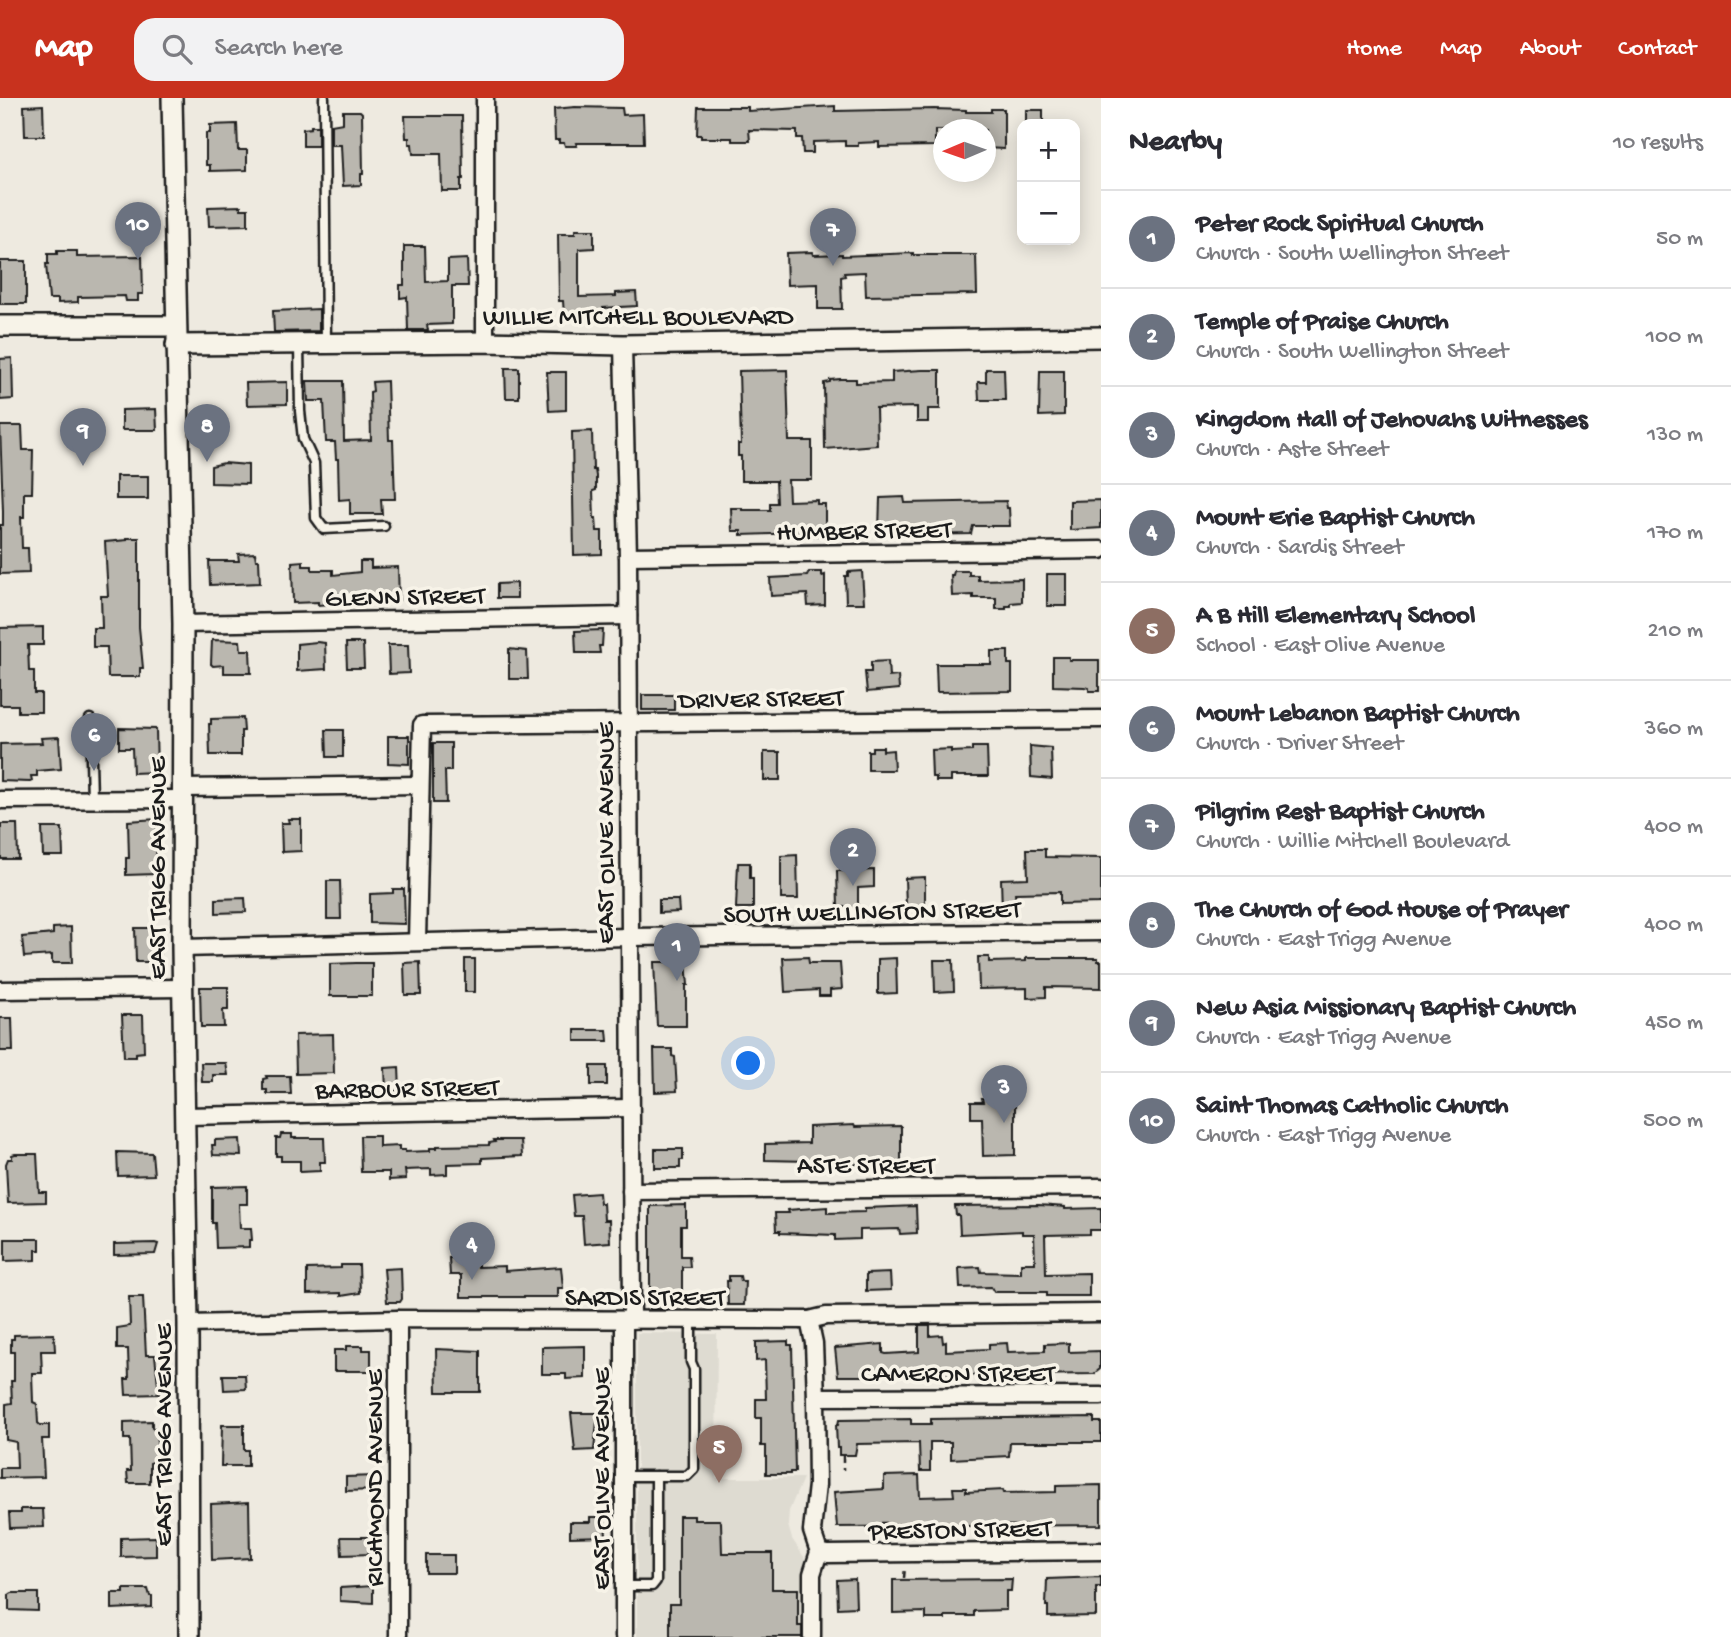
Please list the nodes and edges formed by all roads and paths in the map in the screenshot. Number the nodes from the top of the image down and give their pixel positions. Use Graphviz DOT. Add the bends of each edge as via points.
graph roads {
  1 [pos="172,98"];
  2 [pos="324,98"];
  3 [pos="485,98"];
  4 [pos="0,326"];
  5 [pos="176,336"];
  6 [pos="1101,337"];
  7 [pos="485,342"];
  8 [pos="299,344"];
  9 [pos="326,344"];
  10 [pos="623,345"];
  11 [pos="384,526"];
  12 [pos="1101,550"];
  13 [pos="628,556"];
  14 [pos="628,616"];
  15 [pos="183,624"];
  16 [pos="90,719"];
  17 [pos="1101,719"];
  18 [pos="629,723"];
  19 [pos="420,785"];
  20 [pos="182,793"];
  21 [pos="92,799"];
  22 [pos="0,800"];
  23 [pos="1101,932"];
  24 [pos="628,937"];
  25 [pos="417,941"];
  26 [pos="182,948"];
  27 [pos="183,988"];
  28 [pos="0,990"];
  29 [pos="630,1108"];
  30 [pos="185,1116"];
  31 [pos="1101,1187"];
  32 [pos="631,1191"];
  33 [pos="1101,1313"];
  34 [pos="398,1319"];
  35 [pos="691,1320"];
  36 [pos="809,1320"];
  37 [pos="628,1321"];
  38 [pos="188,1324"];
  39 [pos="1101,1396"];
  40 [pos="816,1397"];
  41 [pos="843,1456"];
  42 [pos="844,1470"];
  43 [pos="624,1476"];
  44 [pos="656,1476"];
  45 [pos="881,1523"];
  46 [pos="887,1523"];
  47 [pos="942,1523"];
  48 [pos="948,1523"];
  49 [pos="1101,1551"];
  50 [pos="819,1552"];
  51 [pos="905,1566"];
  52 [pos="904,1578"];
  53 [pos="624,1586"];
  54 [pos="189,1637"];
  55 [pos="398,1637"];
  56 [pos="624,1637"];
  57 [pos="812,1637"];
  1 -- 5 [label="street, EAST TRIGG AVENUE"];
  2 -- 9 [label="lane"];
  3 -- 7 [label="street"];
  4 -- 5 [label="street, WILLIE MITCHELL BOULEVARD"];
  5 -- 8 [label="street, WILLIE MITCHELL BOULEVARD"];
  5 -- 15 [label="street, EAST TRIGG AVENUE"];
  6 -- 10 [label="street, WILLIE MITCHELL BOULEVARD"];
  7 -- 9 [label="street, WILLIE MITCHELL BOULEVARD"];
  7 -- 10 [label="street, WILLIE MITCHELL BOULEVARD"];
  8 -- 9 [label="street, WILLIE MITCHELL BOULEVARD"];
  8 -- 11 [label="lane" via="300,411 303,439 314,463 316,518 324,528"];
  10 -- 13 [label="street, EAST OLIVE AVENUE"];
  12 -- 13 [label="street, HUMBER STREET"];
  13 -- 14 [label="street, EAST OLIVE AVENUE"];
  14 -- 15 [label="street, GLENN STREET"];
  14 -- 18 [label="street, EAST OLIVE AVENUE"];
  15 -- 20 [label="street, EAST TRIGG AVENUE"];
  16 -- 21 [label="lane"];
  17 -- 18 [label="street, DRIVER STREET"];
  18 -- 19 [label="street, DRIVER STREET" via="422,725"];
  18 -- 24 [label="street, EAST OLIVE AVENUE"];
  19 -- 20 [label="street"];
  19 -- 25 [label="street"];
  20 -- 21 [label="street"];
  20 -- 26 [label="street, EAST TRIGG AVENUE"];
  21 -- 22 [label="street"];
  23 -- 24 [label="street, SOUTH WELLINGTON STREET"];
  24 -- 25 [label="street, SOUTH WELLINGTON STREET"];
  24 -- 29 [label="street, EAST OLIVE AVENUE"];
  25 -- 26 [label="street, SOUTH WELLINGTON STREET"];
  26 -- 27 [label="street, EAST TRIGG AVENUE"];
  27 -- 28 [label="street"];
  27 -- 30 [label="street, EAST TRIGG AVENUE"];
  29 -- 30 [label="street, BARBOUR STREET"];
  29 -- 32 [label="street, EAST OLIVE AVENUE"];
  30 -- 38 [label="street, EAST TRIGG AVENUE"];
  31 -- 32 [label="street, ASTE STREET"];
  32 -- 37 [label="street, EAST OLIVE AVENUE"];
  33 -- 36 [label="street, SARDIS STREET" via="826,1316"];
  34 -- 37 [label="street, SARDIS STREET"];
  34 -- 38 [label="street, SARDIS STREET"];
  34 -- 55 [label="street, RICHMOND AVENUE"];
  35 -- 36 [label="street, SARDIS STREET"];
  35 -- 37 [label="street, SARDIS STREET"];
  35 -- 44 [label="lane" via="694,1469 687,1476"];
  36 -- 40 [label="street"];
  37 -- 43 [label="street, EAST OLIVE AVENUE"];
  38 -- 54 [label="street, EAST TRIGG AVENUE"];
  39 -- 40 [label="street, CAMERON STREET"];
  40 -- 50 [label="street" via="817,1485 812,1531"];
  41 -- 42 [label="path"];
  43 -- 44 [label="lane"];
  43 -- 53 [label="street, EAST OLIVE AVENUE"];
  44 -- 53 [label="lane" via="656,1581 652,1586"];
  45 -- 46 [label="path"];
  47 -- 48 [label="path"];
  49 -- 50 [label="street, PRESTON STREET"];
  50 -- 57 [label="street" via="812,1574"];
  51 -- 52 [label="path"];
  53 -- 56 [label="street, EAST OLIVE AVENUE"];
}
